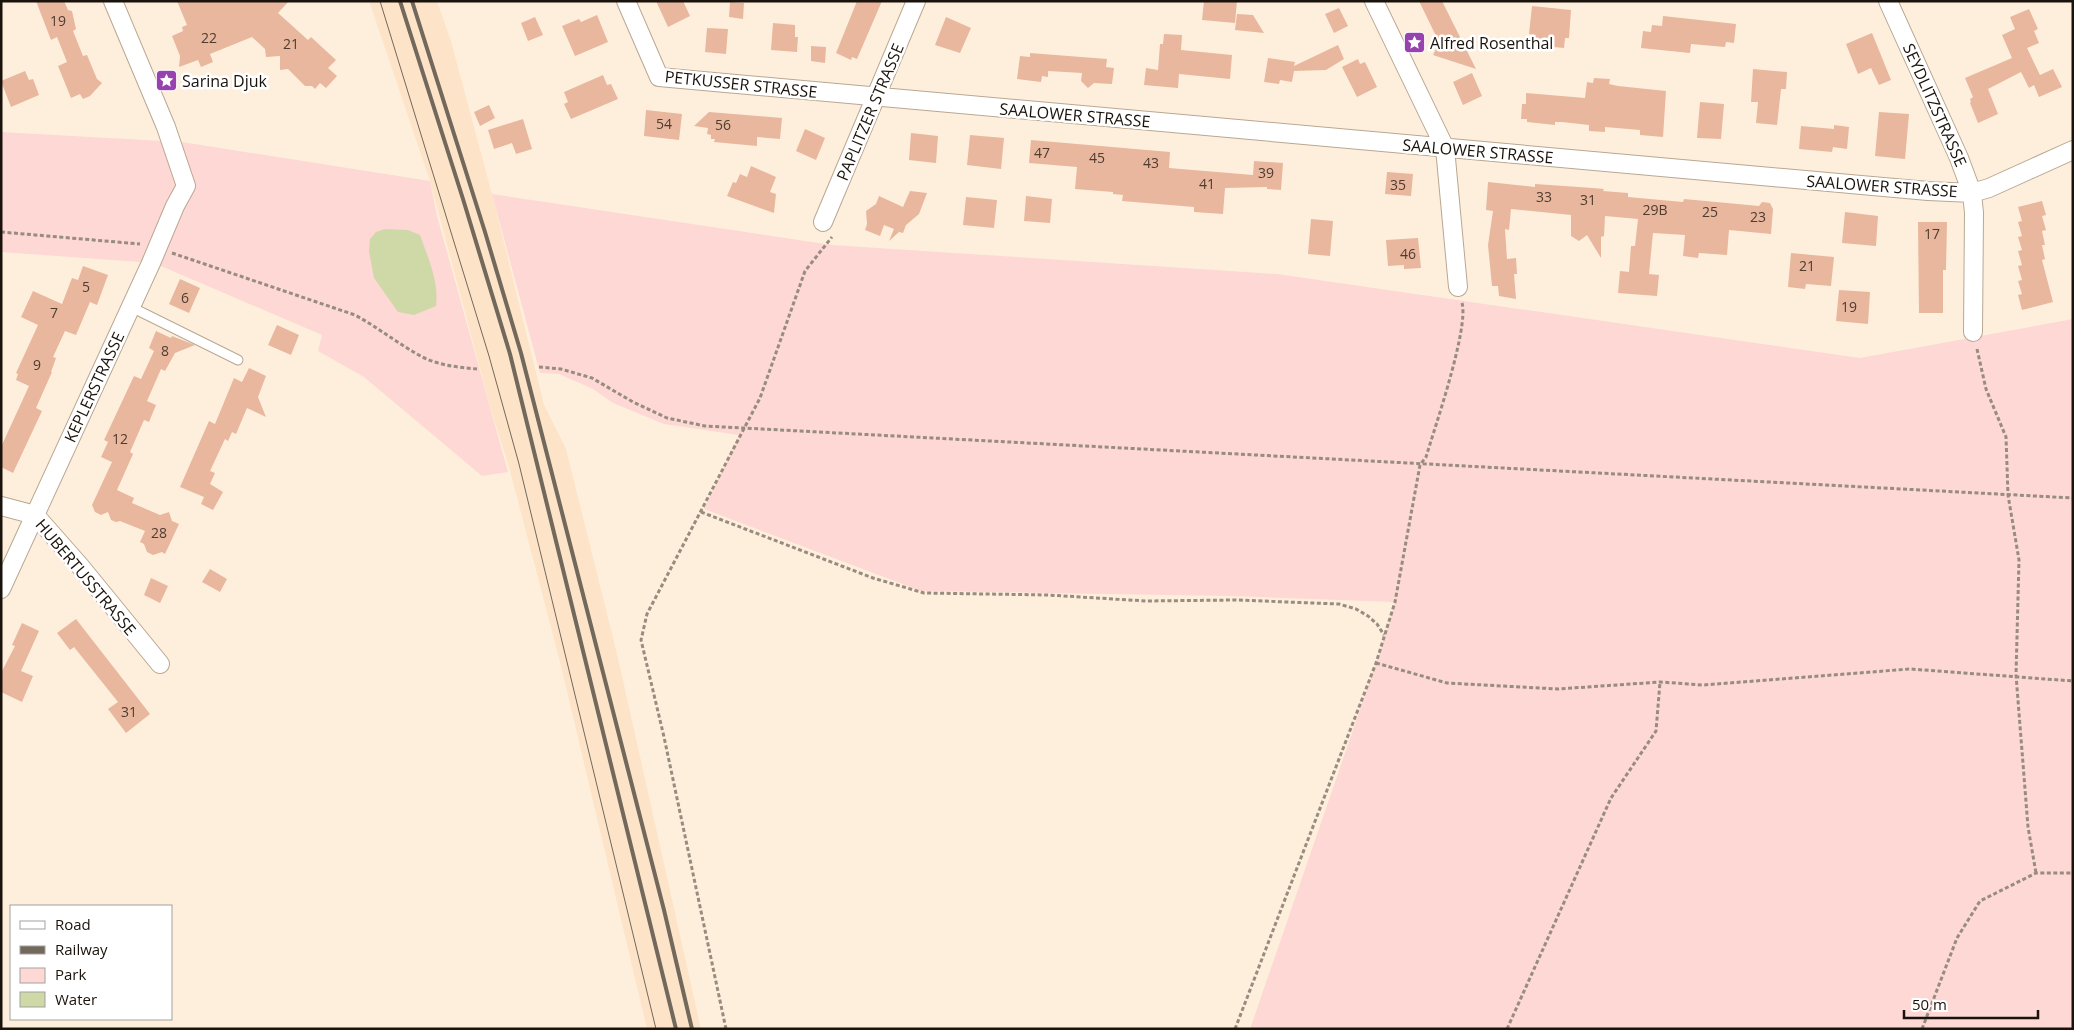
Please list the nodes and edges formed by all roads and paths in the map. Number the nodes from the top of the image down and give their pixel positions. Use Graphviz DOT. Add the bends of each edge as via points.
graph roads {
  1 [pos="113,1"];
  2 [pos="626,1"];
  3 [pos="916,1"];
  4 [pos="1374,1"];
  5 [pos="1888,1"];
  6 [pos="876,97"];
  7 [pos="1445,148"];
  8 [pos="2073,150"];
  9 [pos="1972,193"];
  10 [pos="823,222"];
  11 [pos="1,232"];
  12 [pos="140,244"];
  13 [pos="172,252"];
  14 [pos="1458,287"];
  15 [pos="131,307"];
  16 [pos="1973,332"];
  17 [pos="238,360"];
  18 [pos="539,367"];
  19 [pos="477,369"];
  20 [pos="746,428"];
  21 [pos="1420,465"];
  22 [pos="2008,495"];
  23 [pos="2073,498"];
  24 [pos="1,506"];
  25 [pos="701,512"];
  26 [pos="35,515"];
  27 [pos="1,589"];
  28 [pos="1384,636"];
  29 [pos="1376,663"];
  30 [pos="160,664"];
  31 [pos="2016,675"];
  32 [pos="2073,681"];
  33 [pos="1660,682"];
  34 [pos="2036,873"];
  35 [pos="2073,873"];
  36 [pos="726,1029"];
  37 [pos="1235,1029"];
  38 [pos="1507,1029"];
  39 [pos="1922,1029"];
  1 -- 15 [label="street, KEPLERSTRASSE" via="166,128 186,186"];
  2 -- 6 [label="street, PETKUSSER STRASSE" via="658,77"];
  3 -- 6 [label="street, PAPLITZER STRASSE"];
  4 -- 7 [label="street"];
  5 -- 9 [label="street, SEYDLITZSTRASSE"];
  6 -- 7 [label="street, SAALOWER STRASSE"];
  6 -- 10 [label="street, PAPLITZER STRASSE"];
  7 -- 9 [label="street, SAALOWER STRASSE"];
  7 -- 14 [label="street"];
  8 -- 9 [label="street, SAALOWER STRASSE"];
  9 -- 16 [label="street, SEYDLITZSTRASSE"];
  10 -- 20 [label="path" via="832,238 805,271 760,398"];
  11 -- 12 [label="path"];
  13 -- 19 [label="path" via="355,315 418,355 436,362"];
  14 -- 21 [label="path" via="1464,310 1457,350 1426,457"];
  15 -- 17 [label="lane"];
  15 -- 26 [label="street, KEPLERSTRASSE"];
  16 -- 22 [label="path" via="1986,389 2006,438"];
  18 -- 20 [label="path" via="561,369 592,378 667,418 705,426"];
  20 -- 21 [label="path"];
  20 -- 25 [label="path"];
  21 -- 22 [label="path"];
  21 -- 28 [label="path" via="1395,602"];
  22 -- 23 [label="path"];
  22 -- 31 [label="path" via="2019,560"];
  24 -- 26 [label="street, HUBERTUSSTRASSE"];
  25 -- 28 [label="path" via="873,578 924,593 1339,604 1368,616"];
  25 -- 36 [label="path" via="647,614 641,640"];
  26 -- 27 [label="street, KEPLERSTRASSE"];
  26 -- 30 [label="street, HUBERTUSSTRASSE"];
  28 -- 29 [label="path"];
  29 -- 33 [label="path" via="1446,683 1558,689"];
  29 -- 37 [label="path"];
  31 -- 32 [label="path"];
  31 -- 33 [label="path" via="1910,668 1703,685"];
  31 -- 34 [label="path" via="2028,827"];
  33 -- 38 [label="path" via="1656,731 1611,798"];
  34 -- 35 [label="path"];
  34 -- 39 [label="path" via="1980,901 1957,938"];
}
